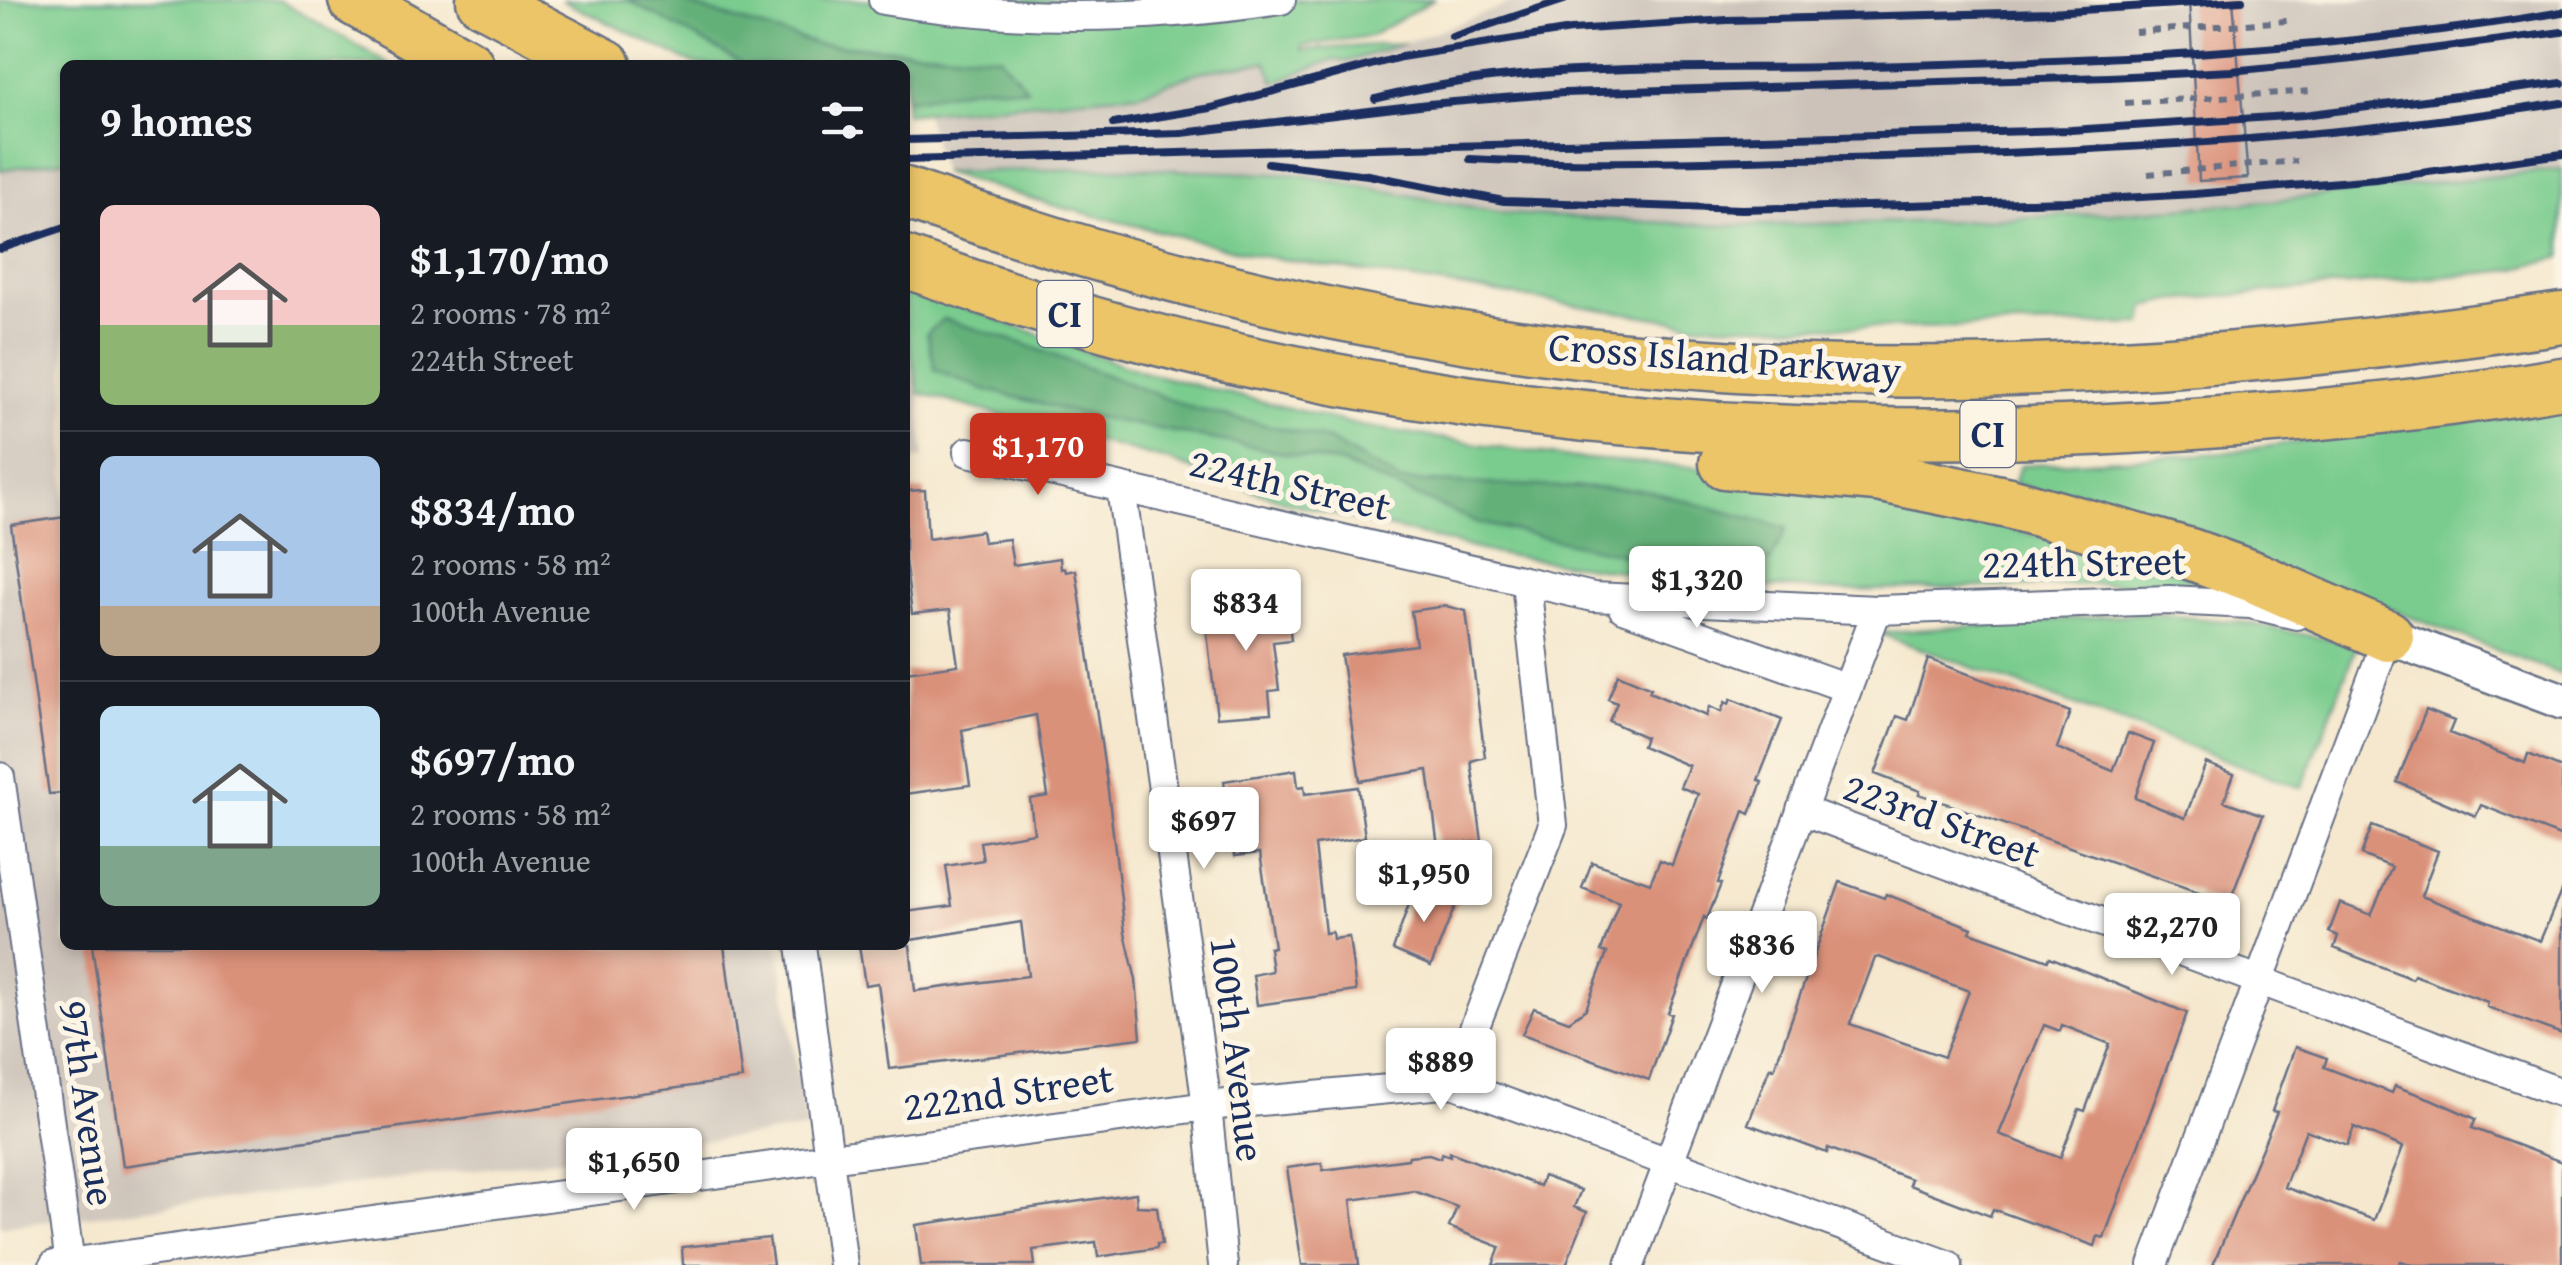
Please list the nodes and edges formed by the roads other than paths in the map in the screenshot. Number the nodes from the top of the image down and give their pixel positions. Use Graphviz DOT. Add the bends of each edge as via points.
graph roads {
  1 [pos="354,0"];
  2 [pos="482,0"];
  3 [pos="882,0"];
  4 [pos="1281,0"];
  5 [pos="459,60"];
  6 [pos="596,60"];
  7 [pos="910,195"];
  8 [pos="910,264"];
  9 [pos="2562,283"];
  10 [pos="2562,318"];
  11 [pos="1983,370"];
  12 [pos="2562,383"];
  13 [pos="1414,396"];
  14 [pos="968,452"];
  15 [pos="1121,488"];
  16 [pos="1526,583"];
  17 [pos="1593,597"];
  18 [pos="1877,610"];
  19 [pos="2388,636"];
  20 [pos="1848,688"];
  21 [pos="2562,702"];
  22 [pos="0,777"];
  23 [pos="1801,810"];
  24 [pos="803,950"];
  25 [pos="2259,980"];
  26 [pos="1453,1083"];
  27 [pos="2562,1093"];
  28 [pos="1207,1106"];
  29 [pos="832,1157"];
  30 [pos="1669,1162"];
  31 [pos="62,1264"];
  32 [pos="844,1265"];
  33 [pos="1222,1265"];
  34 [pos="1630,1265"];
  35 [pos="1948,1265"];
  36 [pos="2152,1265"];
  1 -- 5 [label="highway"];
  2 -- 6 [label="highway"];
  3 -- 4 [label="street" via="975,14 1086,17 1186,14"];
  7 -- 11 [label="highway, Cross Island Parkway / CI" via="1193,283 1438,333 1734,366"];
  8 -- 13 [label="highway, Cross Island Parkway / CI" via="1135,334"];
  9 -- 11 [label="highway"];
  10 -- 11 [label="highway, Cross Island Parkway / CI" via="2312,350"];
  12 -- 13 [label="highway, Cross Island Parkway / CI" via="2269,419 1984,434 1698,428"];
  13 -- 19 [label="highway" via="1613,454 1838,471 2010,503 2222,566"];
  14 -- 15 [label="street, 224th Street"];
  15 -- 16 [label="street, 224th Street"];
  15 -- 28 [label="street, 100th Avenue"];
  16 -- 17 [label="street, 224th Street"];
  16 -- 26 [label="street" via="1554,825"];
  17 -- 18 [label="street, 224th Street"];
  17 -- 20 [label="street, 224th Street"];
  18 -- 19 [label="street, 224th Street" via="2206,601 2250,604"];
  18 -- 20 [label="street"];
  19 -- 21 [label="street, 224th Street"];
  19 -- 25 [label="street"];
  20 -- 23 [label="street"];
  22 -- 31 [label="street, 97th Avenue"];
  23 -- 25 [label="street, 223rd Street"];
  23 -- 30 [label="street"];
  24 -- 29 [label="street"];
  25 -- 27 [label="street, 223rd Street"];
  25 -- 36 [label="street"];
  26 -- 28 [label="street, 222nd Street"];
  26 -- 30 [label="street, 222nd Street"];
  28 -- 29 [label="street, 222nd Street"];
  28 -- 33 [label="street, 100th Avenue"];
  29 -- 31 [label="street, 222nd Street"];
  29 -- 32 [label="street"];
  30 -- 34 [label="street"];
  30 -- 35 [label="street, 222nd Street"];
}
